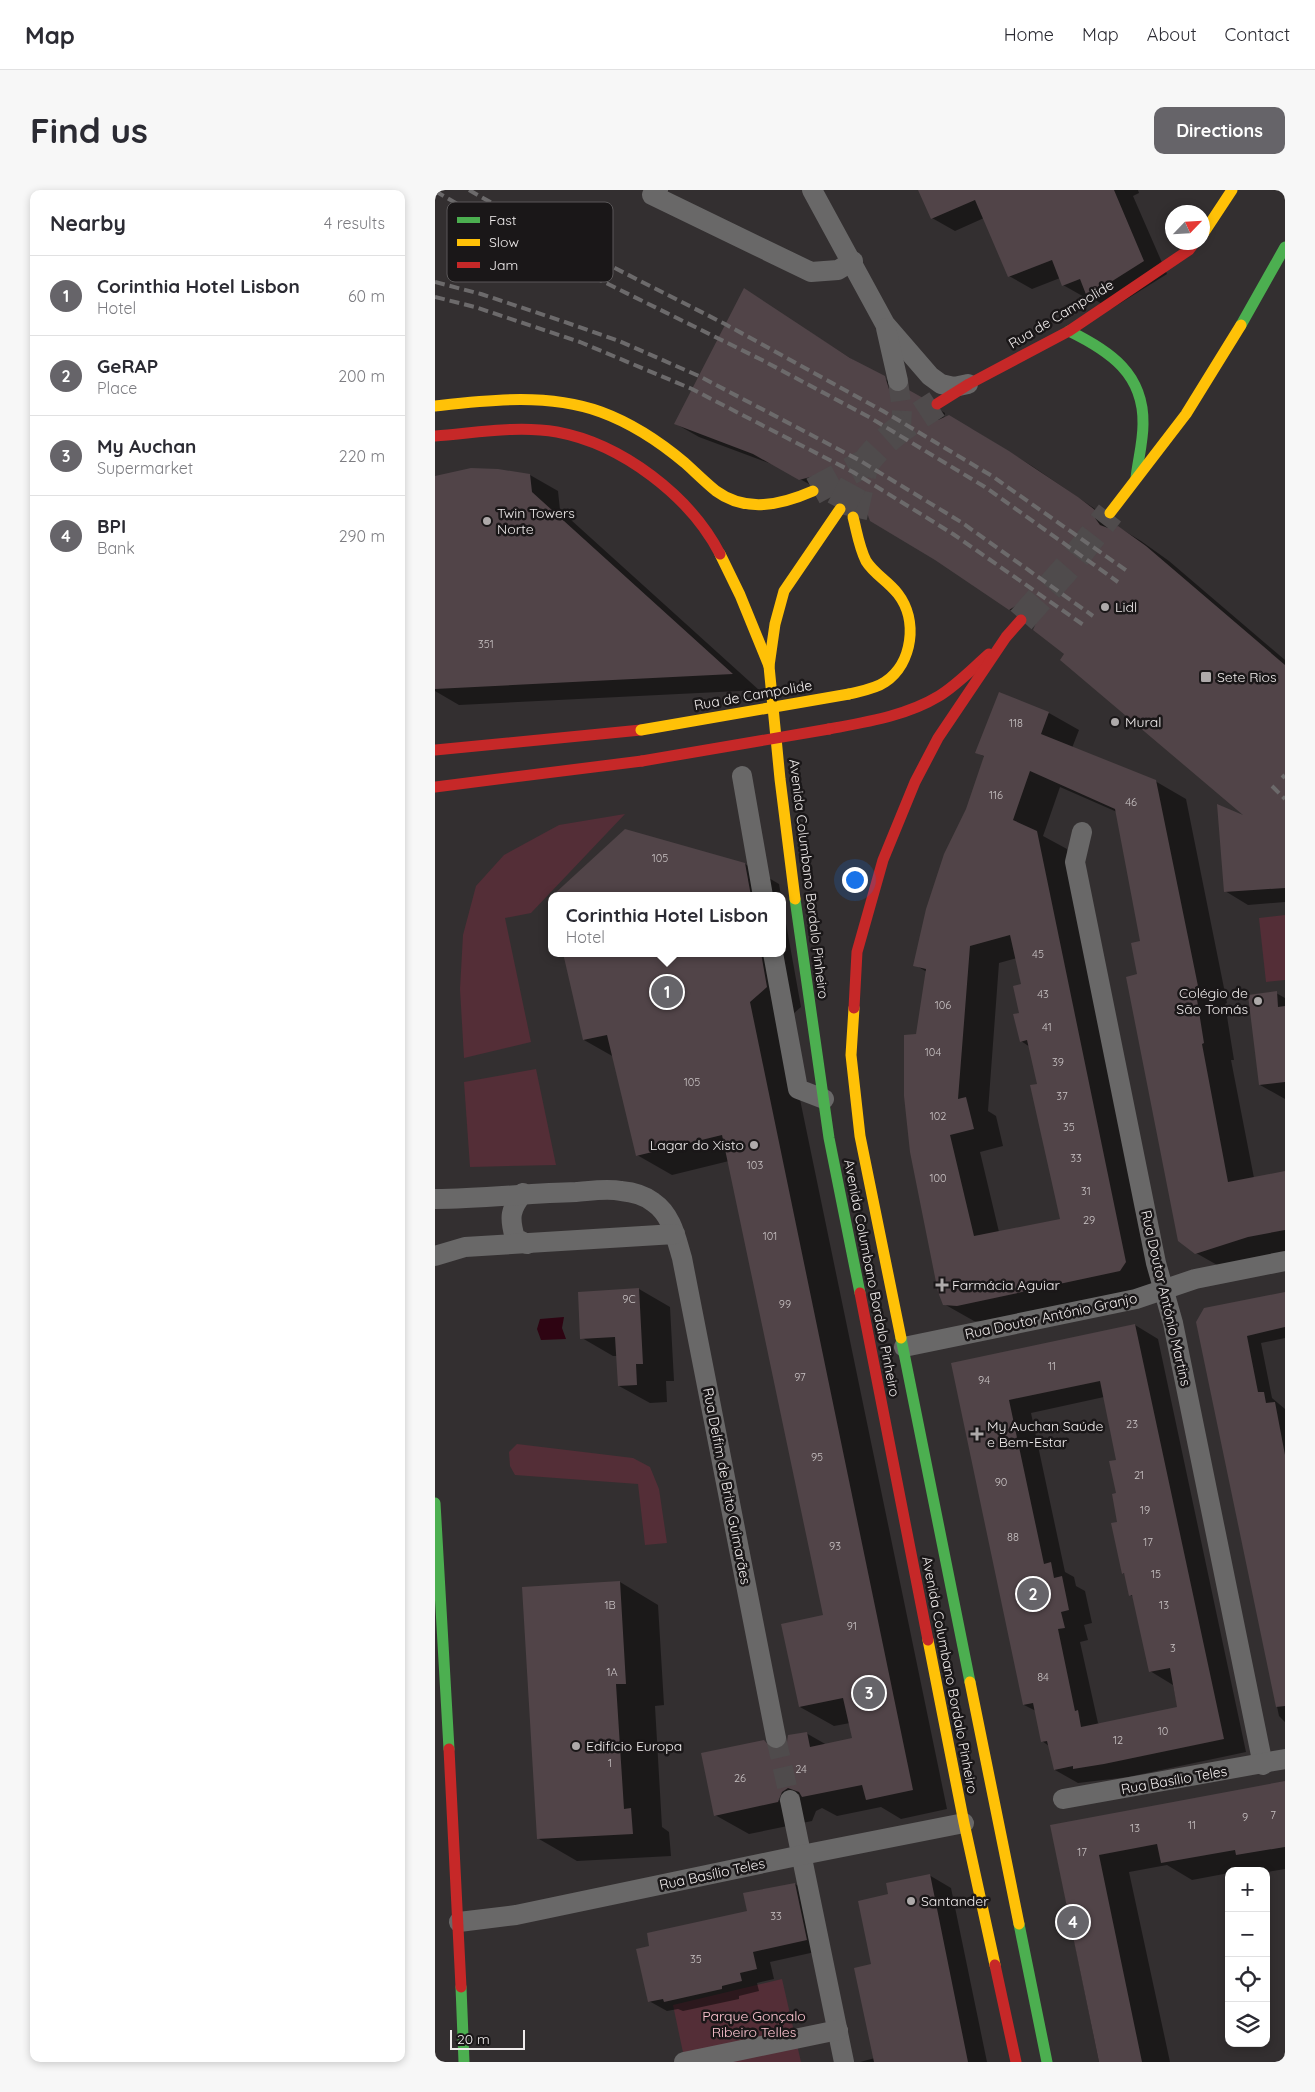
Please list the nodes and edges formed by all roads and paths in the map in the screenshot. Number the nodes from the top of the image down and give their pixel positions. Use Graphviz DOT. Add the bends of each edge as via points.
graph roads {
  1 [pos="658,190"];
  2 [pos="812,190"];
  3 [pos="1232,190"];
  4 [pos="1210,223"];
  5 [pos="1285,247"];
  6 [pos="1189,250"];
  7 [pos="853,262"];
  8 [pos="885,324"];
  9 [pos="1069,331"];
  10 [pos="898,381"];
  11 [pos="969,384"];
  12 [pos="937,404"];
  13 [pos="435,406"];
  14 [pos="435,436"];
  15 [pos="1136,479"];
  16 [pos="813,491"];
  17 [pos="840,509"];
  18 [pos="1110,513"];
  19 [pos="853,517"];
  20 [pos="1021,620"];
  21 [pos="1006,638"];
  22 [pos="769,666"];
  23 [pos="435,750"];
  24 [pos="741,776"];
  25 [pos="454,786"];
  26 [pos="435,787"];
  27 [pos="441,801"];
  28 [pos="1082,832"];
  29 [pos="762,892"];
  30 [pos="774,957"];
  31 [pos="823,1099"];
  32 [pos="523,1194"];
  33 [pos="435,1199"];
  34 [pos="675,1234"];
  35 [pos="527,1244"];
  36 [pos="435,1256"];
  37 [pos="1285,1261"];
  38 [pos="1163,1290"];
  39 [pos="904,1348"];
  40 [pos="435,1503"];
  41 [pos="776,1738"];
  42 [pos="1285,1760"];
  43 [pos="1263,1765"];
  44 [pos="1063,1799"];
  45 [pos="790,1800"];
  46 [pos="968,1822"];
  47 [pos="802,1854"];
  48 [pos="459,1922"];
  49 [pos="829,2032"];
  50 [pos="464,2062"];
  51 [pos="684,2062"];
  52 [pos="844,2062"];
  53 [pos="1016,2062"];
  54 [pos="1047,2062"];
  1 -- 7 [label="street" via="652,195 811,272 838,270"];
  2 -- 7 [label="street"];
  3 -- 4 [label="main road"];
  5 -- 15 [label="main road" via="1186,414"];
  6 -- 9 [label="main road, Rua de Campolide"];
  7 -- 8 [label="street"];
  8 -- 10 [label="street"];
  8 -- 11 [label="street" via="930,376 941,384 954,388"];
  9 -- 11 [label="main road, Rua de Campolide"];
  9 -- 15 [label="main road" via="1108,351 1130,374 1140,395 1143,423"];
  11 -- 12 [label="main road, Rua de Campolide"];
  13 -- 16 [label="main road" via="507,398 556,400 600,412 635,428 659,443 718,493 735,502 765,506 788,502"];
  14 -- 22 [label="main road" via="519,430 557,432 615,454 644,471 669,489 711,536 725,561"];
  15 -- 18 [label="main road"];
  17 -- 22 [label="main road, Avenida Columbano Bordalo Pinheiro" via="784,591"];
  19 -- 23 [label="main road, Rua de Campolide, bridge" via="868,563 898,594 911,623 908,649 894,674 885,682 849,694 641,730"];
  20 -- 21 [label="main road, Avenida Columbano Bordalo Pinheiro"];
  21 -- 25 [label="main road, bridge" via="939,696 885,719 642,761"];
  21 -- 39 [label="main road, Avenida Columbano Bordalo Pinheiro" via="938,738 915,782 883,860 857,952 851,1055 860,1136"];
  22 -- 31 [label="main road, Avenida Columbano Bordalo Pinheiro" via="780,779"];
  24 -- 29 [label="street"];
  25 -- 26 [label="main road"];
  25 -- 27 [label="main road"];
  28 -- 38 [label="street, Rua Doutor António Martins" via="1075,862"];
  30 -- 31 [label="street" via="798,1089"];
  31 -- 46 [label="main road, Avenida Columbano Bordalo Pinheiro"];
  32 -- 33 [label="street, Rua Delfim de Brito Guimarães"];
  32 -- 34 [label="street, Rua Delfim de Brito Guimarães" via="619,1190 640,1195 664,1212"];
  32 -- 35 [label="street" via="513,1206 510,1222 515,1238"];
  34 -- 35 [label="street"];
  34 -- 41 [label="street, Rua Delfim de Brito Guimarães"];
  35 -- 36 [label="street" via="465,1247"];
  37 -- 38 [label="street, Rua Doutor António Granjo" via="1195,1279"];
  38 -- 39 [label="street, Rua Doutor António Granjo" via="1136,1299"];
  38 -- 43 [label="street, Rua Doutor António Martins" via="1173,1323"];
  39 -- 54 [label="main road, Avenida Columbano Bordalo Pinheiro" via="994,1816"];
  40 -- 48 [label="main road"];
  42 -- 43 [label="street, Rua Basílio Teles"];
  43 -- 44 [label="street, Rua Basílio Teles"];
  45 -- 47 [label="street"];
  46 -- 47 [label="street, Rua Basílio Teles"];
  46 -- 53 [label="main road, Avenida Columbano Bordalo Pinheiro"];
  47 -- 48 [label="street, Rua Basílio Teles" via="516,1915"];
  47 -- 49 [label="street"];
  48 -- 50 [label="main road"];
  49 -- 51 [label="street"];
  49 -- 52 [label="street"];
}
